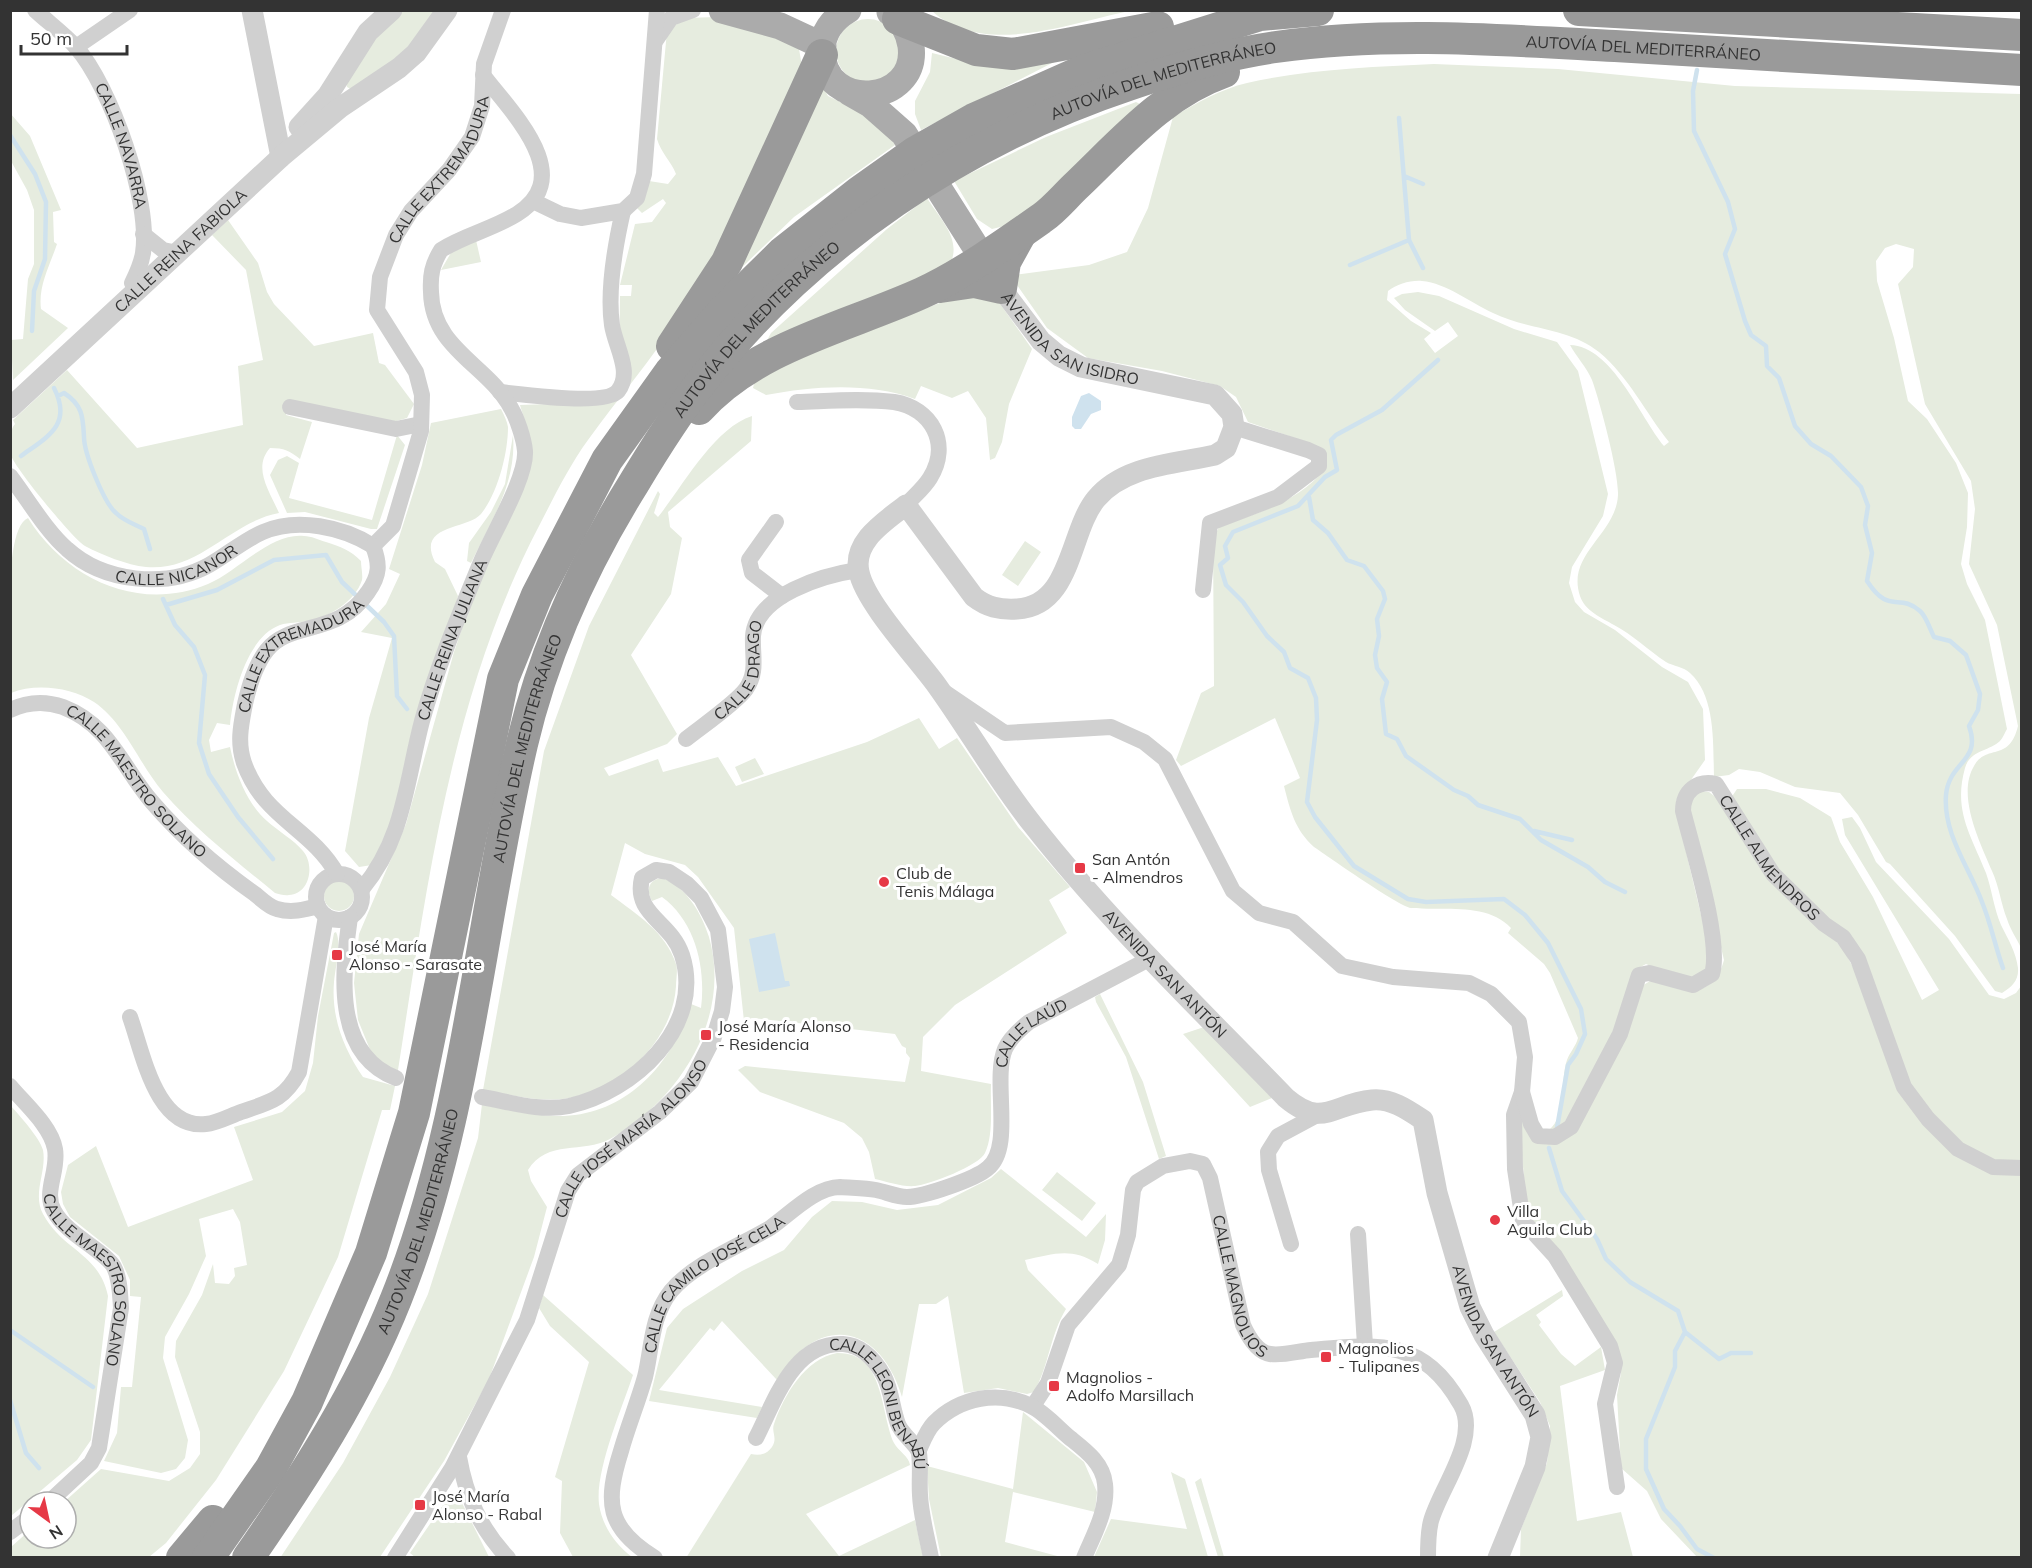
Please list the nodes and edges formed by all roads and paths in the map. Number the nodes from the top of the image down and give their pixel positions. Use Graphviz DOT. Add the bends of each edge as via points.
graph roads {
  1 [pos="34,10"];
  2 [pos="130,10"];
  3 [pos="252,10"];
  4 [pos="392,10"];
  5 [pos="447,10"];
  6 [pos="503,10"];
  7 [pos="657,10"];
  8 [pos="693,10"];
  9 [pos="722,10"];
  10 [pos="782,10"];
  11 [pos="848,10"];
  12 [pos="1318,10"];
  13 [pos="1579,10"];
  14 [pos="893,13"];
  15 [pos="1260,15"];
  16 [pos="2022,35"];
  17 [pos="1491,39"];
  18 [pos="824,43"];
  19 [pos="653,46"];
  20 [pos="76,47"];
  21 [pos="2022,70"];
  22 [pos="905,73"];
  23 [pos="483,75"];
  24 [pos="336,83"];
  25 [pos="849,91"];
  26 [pos="356,96"];
  27 [pos="981,132"];
  28 [pos="904,134"];
  29 [pos="280,152"];
  30 [pos="533,201"];
  31 [pos="868,203"];
  32 [pos="623,211"];
  33 [pos="1021,233"];
  34 [pos="143,234"];
  35 [pos="172,252"];
  36 [pos="982,257"];
  37 [pos="132,283"];
  38 [pos="1001,288"];
  39 [pos="925,292"];
  40 [pos="500,392"];
  41 [pos="10,395"];
  42 [pos="796,402"];
  43 [pos="290,407"];
  44 [pos="10,408"];
  45 [pos="421,424"];
  46 [pos="1234,428"];
  47 [pos="654,450"];
  48 [pos="607,460"];
  49 [pos="10,476"];
  50 [pos="906,505"];
  51 [pos="776,522"];
  52 [pos="373,546"];
  53 [pos="858,570"];
  54 [pos="1203,590"];
  55 [pos="782,596"];
  56 [pos="936,685"];
  57 [pos="10,710"];
  58 [pos="686,739"];
  59 [pos="337,874"];
  60 [pos="362,889"];
  61 [pos="322,911"];
  62 [pos="350,918"];
  63 [pos="1151,958"];
  64 [pos="130,1017"];
  65 [pos="396,1078"];
  66 [pos="10,1086"];
  67 [pos="1522,1092"];
  68 [pos="482,1097"];
  69 [pos="1318,1114"];
  70 [pos="995,1162"];
  71 [pos="2022,1168"];
  72 [pos="1358,1234"];
  73 [pos="1291,1244"];
  74 [pos="1365,1345"];
  75 [pos="1033,1406"];
  76 [pos="289,1432"];
  77 [pos="756,1438"];
  78 [pos="918,1450"];
  79 [pos="459,1457"];
  80 [pos="1617,1487"];
  81 [pos="62,1490"];
  82 [pos="1504,1551"];
  83 [pos="182,1557"];
  84 [pos="208,1557"];
  85 [pos="248,1557"];
  86 [pos="395,1557"];
  87 [pos="508,1557"];
  88 [pos="655,1557"];
  89 [pos="931,1557"];
  90 [pos="1084,1557"];
  91 [pos="1428,1557"];
  1 -- 20 [label="street, CALLE NAVARRA"];
  2 -- 20 [label="street"];
  3 -- 29 [label="street"];
  4 -- 24 [label="street, CALLE REINA FABIOLA" via="368,32"];
  5 -- 26 [label="street, CALLE REINA FABIOLA" via="416,53"];
  6 -- 23 [label="street, CALLE EXTREMADURA"];
  7 -- 19 [label="street"];
  8 -- 19 [label="street" via="671,18"];
  9 -- 18 [label="main road"];
  10 -- 18 [label="main road"];
  11 -- 18 [label="main road" via="836,19"];
  12 -- 15 [label="highway, AUTOVÍA DEL MEDITERRÁNEO"];
  13 -- 16 [label="highway, AUTOVÍA DEL MEDITERRÁNEO"];
  14 -- 15 [label="highway" via="976,50 1013,54 1205,17"];
  14 -- 22 [label="main road, AVENIDA SAN ISIDRO" via="910,39 912,51"];
  15 -- 27 [label="highway, AUTOVÍA DEL MEDITERRÁNEO" via="1085,70"];
  17 -- 21 [label="highway, AUTOVÍA DEL MEDITERRÁNEO"];
  17 -- 27 [label="highway, AUTOVÍA DEL MEDITERRÁNEO" via="1402,36 1274,47 1172,70 1045,117"];
  17 -- 33 [label="highway" via="1296,58 1233,69 1196,82 1150,115 1045,216"];
  18 -- 25 [label="main road, AVENIDA SAN ISIDRO" via="831,77"];
  18 -- 48 [label="highway" via="727,262 643,388"];
  19 -- 32 [label="street" via="644,174 637,198"];
  20 -- 34 [label="street, CALLE NAVARRA" via="116,117 129,156"];
  22 -- 25 [label="main road" via="892,87 874,94"];
  22 -- 28 [label="main road, AVENIDA SAN ISIDRO" via="899,110"];
  23 -- 30 [label="street" via="533,143 543,165 543,181"];
  23 -- 45 [label="street, CALLE EXTREMADURA" via="482,106 472,137 449,170 411,211 396,235 380,277 377,310 416,372 422,395"];
  24 -- 26 [label="street" via="343,94"];
  24 -- 29 [label="street, CALLE REINA FABIOLA"];
  25 -- 28 [label="main road, AVENIDA SAN ISIDRO"];
  26 -- 29 [label="street, CALLE REINA FABIOLA"];
  27 -- 31 [label="highway, AUTOVÍA DEL MEDITERRÁNEO" via="914,153"];
  28 -- 36 [label="main road, AVENIDA SAN ISIDRO"];
  29 -- 35 [label="street, CALLE REINA FABIOLA"];
  30 -- 32 [label="street" via="560,214 581,218"];
  30 -- 40 [label="street, CALLE REINA JULIANA" via="518,214 441,250 430,275 431,302 438,327"];
  31 -- 47 [label="highway, AUTOVÍA DEL MEDITERRÁNEO" via="738,338 699,384"];
  31 -- 48 [label="highway, AUTOVÍA DEL MEDITERRÁNEO" via="783,252 724,310 670,372"];
  32 -- 40 [label="street" via="611,308 624,376 618,391 614,395 580,399"];
  33 -- 36 [label="highway"];
  33 -- 38 [label="highway" via="1005,262"];
  34 -- 35 [label="street"];
  34 -- 37 [label="street, CALLE NAVARRA" via="140,267"];
  35 -- 37 [label="street, CALLE REINA FABIOLA"];
  35 -- 44 [label="street, CALLE REINA FABIOLA"];
  36 -- 38 [label="street, AVENIDA SAN ISIDRO"];
  36 -- 39 [label="highway"];
  37 -- 41 [label="street, CALLE REINA FABIOLA"];
  38 -- 39 [label="highway" via="959,282"];
  38 -- 46 [label="street, AVENIDA SAN ISIDRO" via="1026,325 1059,356 1081,367 1215,395 1232,414"];
  39 -- 47 [label="highway" via="755,363 714,392 682,428"];
  40 -- 60 [label="street, CALLE REINA JULIANA" via="512,409 525,451 522,472 487,546 445,655 422,721 399,822 380,868"];
  42 -- 50 [label="street" via="896,403 913,408 928,419 937,431 941,449 931,477"];
  43 -- 45 [label="street" via="396,429"];
  45 -- 52 [label="street, CALLE EXTREMADURA" via="393,526"];
  46 -- 50 [label="street" via="1226,448 1215,455 1139,471 1096,499 1053,590 1040,602 1022,609 986,606 974,597"];
  46 -- 54 [label="street" via="1308,450 1319,455 1319,466 1278,498 1210,523"];
  47 -- 85 [label="highway, AUTOVÍA DEL MEDITERRÁNEO" via="609,523 574,594 524,736 450,1124 419,1237 396,1301 329,1436"];
  48 -- 76 [label="highway, AUTOVÍA DEL MEDITERRÁNEO" via="537,595 503,680 414,1113 371,1254 307,1402"];
  49 -- 52 [label="street, CALLE NICANOR" via="67,549 100,569 135,579 172,578 206,567 263,532 296,524 341,532"];
  50 -- 53 [label="street" via="871,532"];
  51 -- 55 [label="street" via="748,560 752,573"];
  52 -- 59 [label="street, CALLE EXTREMADURA" via="380,563 372,587 352,612 337,621 289,635 267,649 250,682 239,734 244,762 260,795 327,856"];
  53 -- 55 [label="street, CALLE DRAGO" via="833,574"];
  53 -- 56 [label="street, AVENIDA SAN ANTÓN" via="865,590"];
  55 -- 58 [label="street, CALLE DRAGO" via="766,606 758,617 753,635 755,670 745,691"];
  56 -- 63 [label="street, AVENIDA SAN ANTÓN" via="1031,824"];
  56 -- 67 [label="street, CALLE ALMENDROS" via="1005,733 1111,727 1144,742 1165,759 1233,891 1259,913 1293,922 1342,966 1393,977 1469,983 1491,994 1519,1022 1526,1057"];
  57 -- 61 [label="street, CALLE MAESTRO SOLANO" via="22,704 52,703 91,720 152,802 196,848 237,882 275,909"];
  59 -- 60 [label="street" via="352,877"];
  59 -- 61 [label="street" via="320,884 316,895"];
  60 -- 62 [label="street" via="362,902"];
  61 -- 62 [label="street" via="338,920"];
  61 -- 64 [label="street" via="299,1072 290,1089 277,1099 207,1124 180,1120 168,1112 159,1097"];
  62 -- 65 [label="street" via="343,980 349,1025 364,1056 381,1072"];
  63 -- 69 [label="street, AVENIDA SAN ANTÓN" via="1286,1098 1302,1111"];
  63 -- 70 [label="street, CALLE LAÚD" via="1015,1033 1005,1050 1001,1071 1000,1142"];
  66 -- 81 [label="street, CALLE MAESTRO SOLANO" via="51,1136 56,1172 49,1191 53,1210 62,1224 113,1265 120,1297 99,1448 91,1463"];
  67 -- 71 [label="street, CALLE ALMENDROS" via="1538,1136 1555,1137 1571,1127 1620,1034 1639,975 1649,973 1693,985 1712,974 1716,962 1703,886 1683,811 1689,789 1706,782 1716,784 1773,874 1824,924 1843,937 1858,959 1904,1087 1928,1119 1958,1149 1993,1167"];
  67 -- 80 [label="street, CALLE ALMENDROS" via="1514,1115 1515,1169 1523,1221 1555,1257 1610,1346 1615,1362 1605,1404"];
  68 -- 79 [label="street, CALLE JOSÉ MARÍA ALONSO" via="531,1107 567,1106 605,1095 637,1075 668,1040 682,1008 685,975 681,954 671,935 643,907 639,892 642,878 656,870 669,872 701,898 718,930 723,959 723,1011 714,1037 691,1082 573,1183 549,1245 527,1320"];
  69 -- 73 [label="street" via="1278,1136 1268,1152 1269,1170"];
  69 -- 82 [label="street, AVENIDA SAN ANTÓN" via="1373,1099 1402,1105 1423,1120 1437,1193 1470,1307 1535,1414 1541,1437 1535,1467"];
  70 -- 88 [label="street, CALLE CAMILO JOSÉ CELA" via="978,1175 908,1197 836,1187 805,1201 671,1290 654,1324 645,1377 612,1482 611,1508 618,1526 633,1544"];
  72 -- 74 [label="street"];
  74 -- 75 [label="street, CALLE MAGNOLIOS" via="1270,1354 1254,1344 1243,1325 1210,1178 1203,1164 1190,1161 1163,1166 1137,1182 1119,1265 1068,1325 1048,1383"];
  74 -- 91 [label="street, CALLE MAGNOLIOS" via="1395,1349 1420,1358 1437,1373 1465,1413 1466,1434 1431,1521"];
  75 -- 78 [label="street" via="1011,1398 983,1396 954,1407 933,1423"];
  75 -- 90 [label="street" via="1096,1460 1106,1482 1099,1524"];
  76 -- 83 [label="highway" via="258,1460"];
  76 -- 84 [label="highway, AUTOVÍA DEL MEDITERRÁNEO" via="271,1468"];
  77 -- 78 [label="street, CALLE LEONI BENABÚ" via="802,1358 815,1349 847,1344 867,1354 883,1375 898,1425"];
  78 -- 89 [label="street, CALLE LEONI BENABÚ" via="920,1496"];
  79 -- 86 [label="street, CALLE JOSÉ MARÍA ALONSO"];
  79 -- 87 [label="street" via="477,1518"];
}
